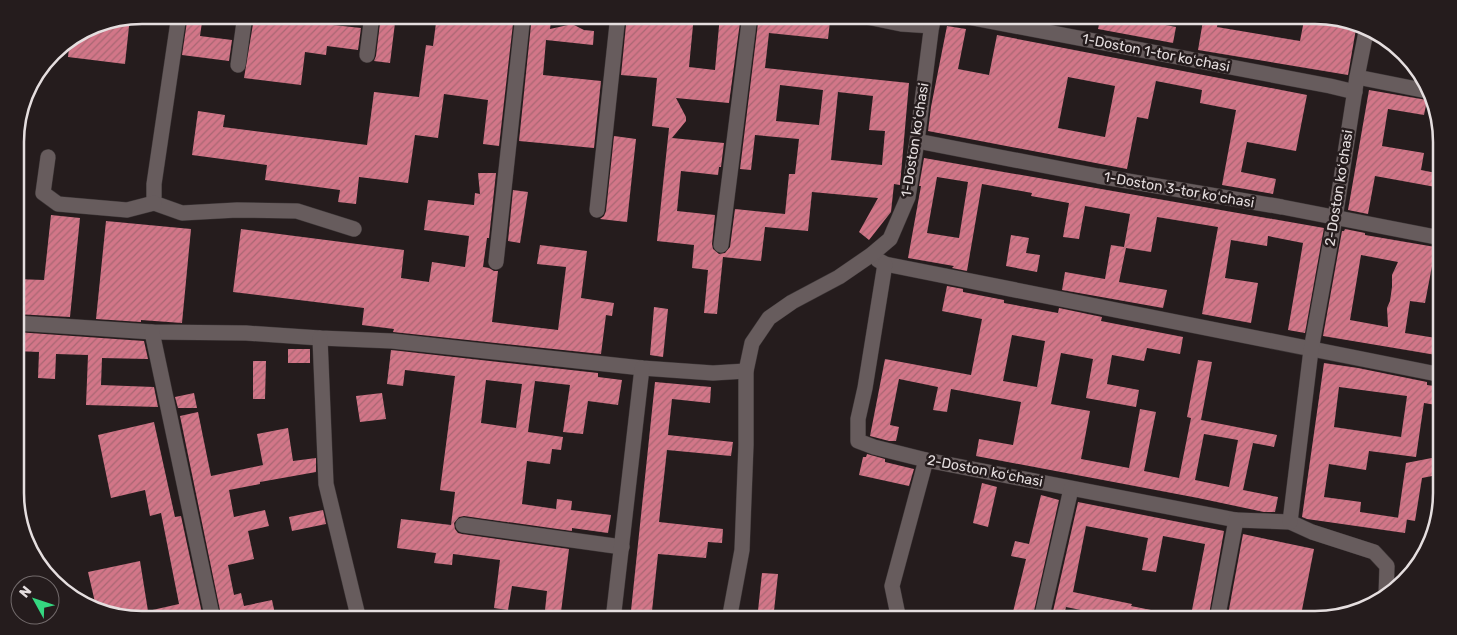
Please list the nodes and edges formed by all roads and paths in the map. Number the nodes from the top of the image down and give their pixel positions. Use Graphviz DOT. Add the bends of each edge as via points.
graph roads {
  1 [pos="178,24"];
  2 [pos="244,24"];
  3 [pos="371,24"];
  4 [pos="522,24"];
  5 [pos="617,24"];
  6 [pos="749,24"];
  7 [pos="932,24"];
  8 [pos="1004,24"];
  9 [pos="1365,35"];
  10 [pos="367,56"];
  11 [pos="238,65"];
  12 [pos="1356,85"];
  13 [pos="1422,91"];
  14 [pos="917,141"];
  15 [pos="48,157"];
  16 [pos="154,203"];
  17 [pos="597,210"];
  18 [pos="1335,218"];
  19 [pos="354,229"];
  20 [pos="1433,236"];
  21 [pos="721,245"];
  22 [pos="871,255"];
  23 [pos="496,262"];
  24 [pos="885,264"];
  25 [pos="24,324"];
  26 [pos="152,332"];
  27 [pos="320,338"];
  28 [pos="1311,350"];
  29 [pos="642,368"];
  30 [pos="746,371"];
  31 [pos="1433,373"];
  32 [pos="926,460"];
  33 [pos="1071,488"];
  34 [pos="1236,520"];
  35 [pos="1290,522"];
  36 [pos="463,525"];
  37 [pos="622,546"];
  38 [pos="1386,587"];
  39 [pos="211,611"];
  40 [pos="357,611"];
  41 [pos="614,611"];
  42 [pos="731,611"];
  43 [pos="896,611"];
  44 [pos="1044,611"];
  45 [pos="1219,611"];
  1 -- 16 [label="street"];
  2 -- 11 [label="street"];
  3 -- 10 [label="street"];
  4 -- 23 [label="street"];
  5 -- 17 [label="street"];
  6 -- 21 [label="street"];
  7 -- 14 [label="street, 1-Doston koʻchasi"];
  8 -- 12 [label="street, 1-Doston 1-tor koʻchasi" via="1330,86"];
  9 -- 12 [label="street, 2-Doston koʻchasi"];
  12 -- 13 [label="street, 1-Doston 1-tor koʻchasi"];
  12 -- 18 [label="street, 2-Doston koʻchasi"];
  14 -- 18 [label="street, 1-Doston 3-tor koʻchasi"];
  14 -- 22 [label="street, 1-Doston koʻchasi" via="908,197 890,239"];
  15 -- 16 [label="street" via="43,192 58,204 127,210"];
  16 -- 19 [label="street" via="182,213 297,211"];
  18 -- 20 [label="street, 1-Doston 3-tor koʻchasi"];
  18 -- 28 [label="street, 2-Doston koʻchasi"];
  22 -- 24 [label="street"];
  22 -- 30 [label="street, 1-Doston koʻchasi" via="769,318 752,343"];
  24 -- 28 [label="street"];
  24 -- 32 [label="street, 2-Doston koʻchasi" via="866,388 858,419 858,441"];
  25 -- 26 [label="street"];
  26 -- 27 [label="street"];
  26 -- 39 [label="street"];
  27 -- 29 [label="street" via="392,341"];
  27 -- 40 [label="street" via="326,484"];
  28 -- 31 [label="street"];
  28 -- 35 [label="street, 2-Doston koʻchasi"];
  29 -- 30 [label="street" via="713,373"];
  29 -- 37 [label="street"];
  30 -- 42 [label="street, 1-Doston koʻchasi" via="742,550"];
  32 -- 33 [label="street, 2-Doston koʻchasi"];
  32 -- 43 [label="street" via="892,586"];
  33 -- 34 [label="street, 2-Doston koʻchasi"];
  33 -- 44 [label="street"];
  34 -- 35 [label="street, 2-Doston koʻchasi"];
  34 -- 45 [label="street"];
  35 -- 38 [label="street, 2-Doston koʻchasi" via="1374,552 1387,566"];
  36 -- 37 [label="street"];
  37 -- 41 [label="street"];
}
